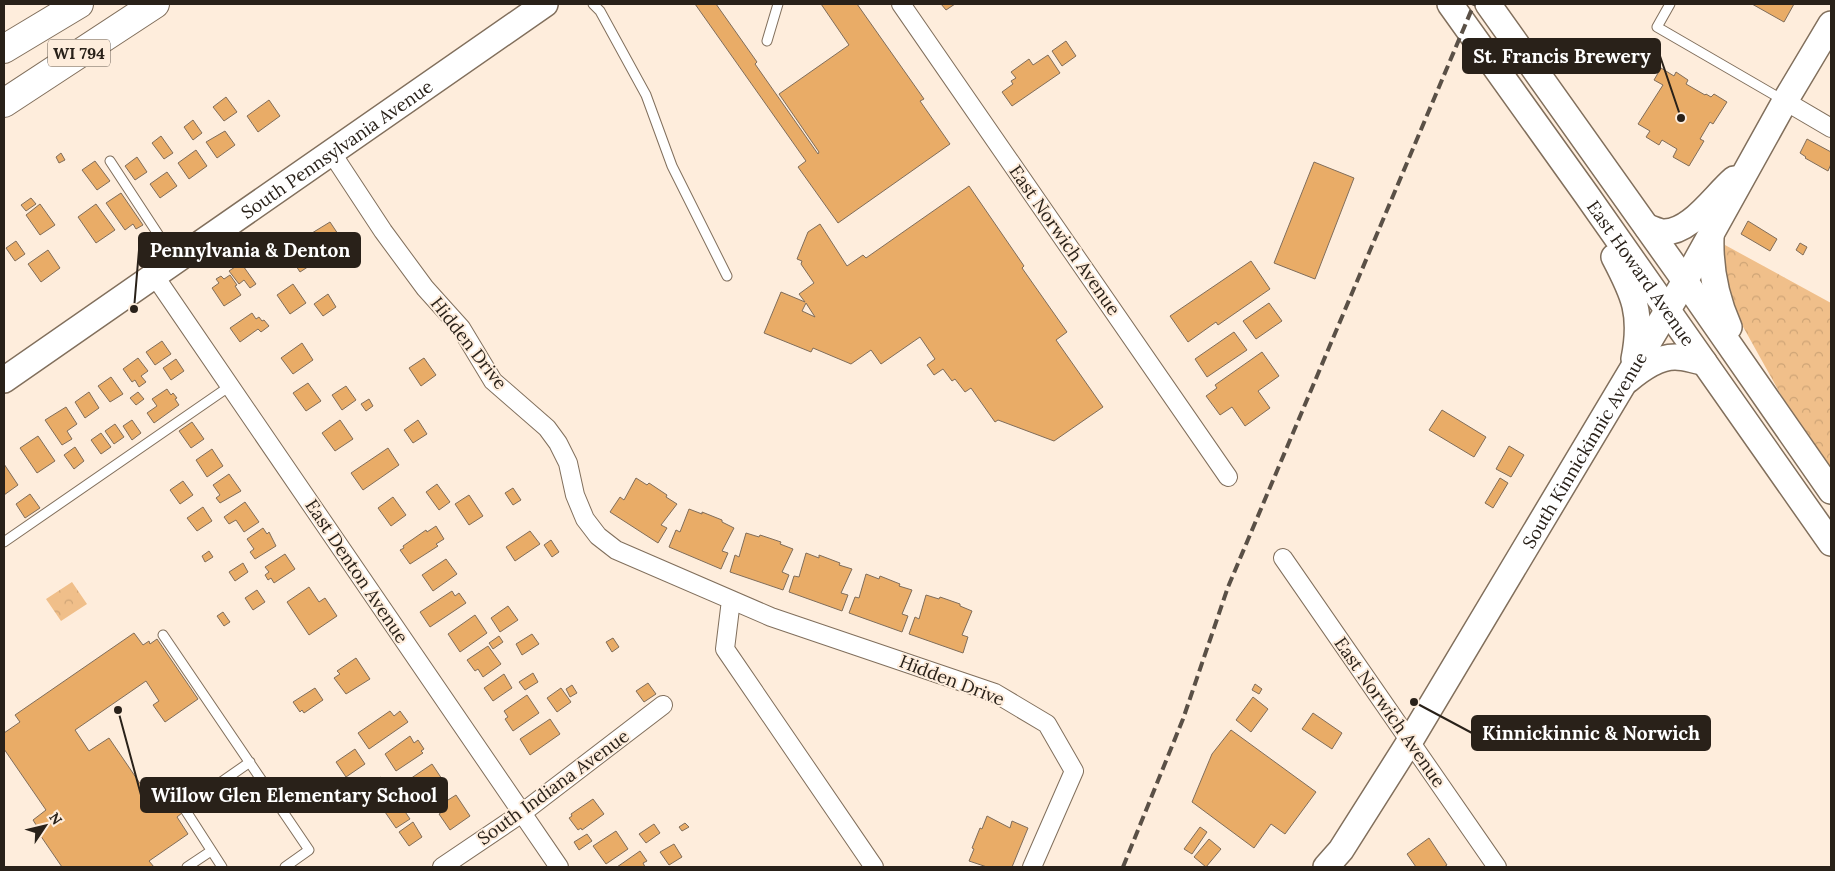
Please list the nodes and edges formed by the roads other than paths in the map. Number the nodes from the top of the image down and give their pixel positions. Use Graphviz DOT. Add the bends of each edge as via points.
graph roads {
  1 [pos="56,4"];
  2 [pos="79,4"];
  3 [pos="155,4"];
  4 [pos="545,4"];
  5 [pos="593,4"];
  6 [pos="778,4"];
  7 [pos="901,4"];
  8 [pos="1450,4"];
  9 [pos="1488,4"];
  10 [pos="1670,4"];
  11 [pos="1831,24"];
  12 [pos="766,41"];
  13 [pos="6,47"];
  14 [pos="1786,101"];
  15 [pos="4,103"];
  16 [pos="1831,128"];
  17 [pos="331,152"];
  18 [pos="110,161"];
  19 [pos="1752,163"];
  20 [pos="1599,212"];
  21 [pos="1647,227"];
  22 [pos="1711,237"];
  23 [pos="176,260"];
  24 [pos="154,276"];
  25 [pos="726,276"];
  26 [pos="1685,281"];
  27 [pos="1667,310"];
  28 [pos="1704,362"];
  29 [pos="1627,377"];
  30 [pos="4,380"];
  31 [pos="1754,380"];
  32 [pos="230,386"];
  33 [pos="1228,477"];
  34 [pos="1831,491"];
  35 [pos="1826,536"];
  36 [pos="4,542"];
  37 [pos="1283,558"];
  38 [pos="731,600"];
  39 [pos="163,635"];
  40 [pos="663,705"];
  41 [pos="1410,741"];
  42 [pos="250,762"];
  43 [pos="522,813"];
  44 [pos="211,851"];
  45 [pos="187,867"];
  46 [pos="222,867"];
  47 [pos="285,867"];
  48 [pos="442,867"];
  49 [pos="559,867"];
  50 [pos="874,867"];
  51 [pos="1032,867"];
  52 [pos="1326,867"];
  53 [pos="1498,867"];
  1 -- 13 [label="main road"];
  2 -- 13 [label="main road, WI 794"];
  3 -- 15 [label="main road, WI 794"];
  4 -- 17 [label="main road, South Pennsylvania Avenue"];
  5 -- 25 [label="lane" via="600,11 646,95 672,166"];
  6 -- 12 [label="lane"];
  7 -- 33 [label="street, East Norwich Avenue"];
  8 -- 20 [label="main road, East Howard Avenue"];
  9 -- 21 [label="main road, East Howard Avenue"];
  10 -- 14 [label="lane" via="1657,27"];
  11 -- 14 [label="main road, South Kinnickinnic Avenue"];
  14 -- 16 [label="street"];
  14 -- 19 [label="main road, South Kinnickinnic Avenue"];
  17 -- 23 [label="main road, South Pennsylvania Avenue"];
  17 -- 38 [label="street, Hidden Drive" via="425,288 461,328 493,381 547,428 558,443 568,463 575,495 585,519 598,536 616,550"];
  18 -- 23 [label="lane"];
  19 -- 21 [label="main road" via="1689,224 1662,232"];
  19 -- 22 [label="main road, South Kinnickinnic Avenue"];
  20 -- 27 [label="main road, East Howard Avenue"];
  20 -- 29 [label="main road" via="1636,310 1638,340"];
  21 -- 26 [label="main road, East Howard Avenue"];
  22 -- 26 [label="main road, South Kinnickinnic Avenue"];
  22 -- 31 [label="main road" via="1710,260 1717,297"];
  23 -- 24 [label="main road, South Pennsylvania Avenue"];
  24 -- 30 [label="main road, South Pennsylvania Avenue"];
  24 -- 32 [label="street, East Denton Avenue"];
  26 -- 27 [label="main road, South Kinnickinnic Avenue"];
  26 -- 31 [label="main road, East Howard Avenue"];
  27 -- 28 [label="main road, East Howard Avenue"];
  27 -- 29 [label="main road, South Kinnickinnic Avenue"];
  28 -- 29 [label="main road" via="1675,357 1656,362"];
  28 -- 35 [label="main road, East Howard Avenue"];
  29 -- 41 [label="main road, South Kinnickinnic Avenue"];
  31 -- 34 [label="main road, East Howard Avenue"];
  32 -- 36 [label="lane"];
  32 -- 43 [label="street, East Denton Avenue"];
  37 -- 41 [label="street, East Norwich Avenue"];
  38 -- 50 [label="street" via="725,649"];
  38 -- 51 [label="street, Hidden Drive" via="771,617 995,693 1047,724 1074,771"];
  39 -- 42 [label="lane"];
  40 -- 43 [label="street, South Indiana Avenue"];
  41 -- 52 [label="main road, South Kinnickinnic Avenue" via="1341,850"];
  41 -- 53 [label="street, East Norwich Avenue"];
  42 -- 44 [label="lane" via="184,808"];
  42 -- 47 [label="lane" via="310,850"];
  43 -- 48 [label="street, South Indiana Avenue"];
  43 -- 49 [label="street, East Denton Avenue"];
  44 -- 45 [label="lane"];
  44 -- 46 [label="lane"];
}
